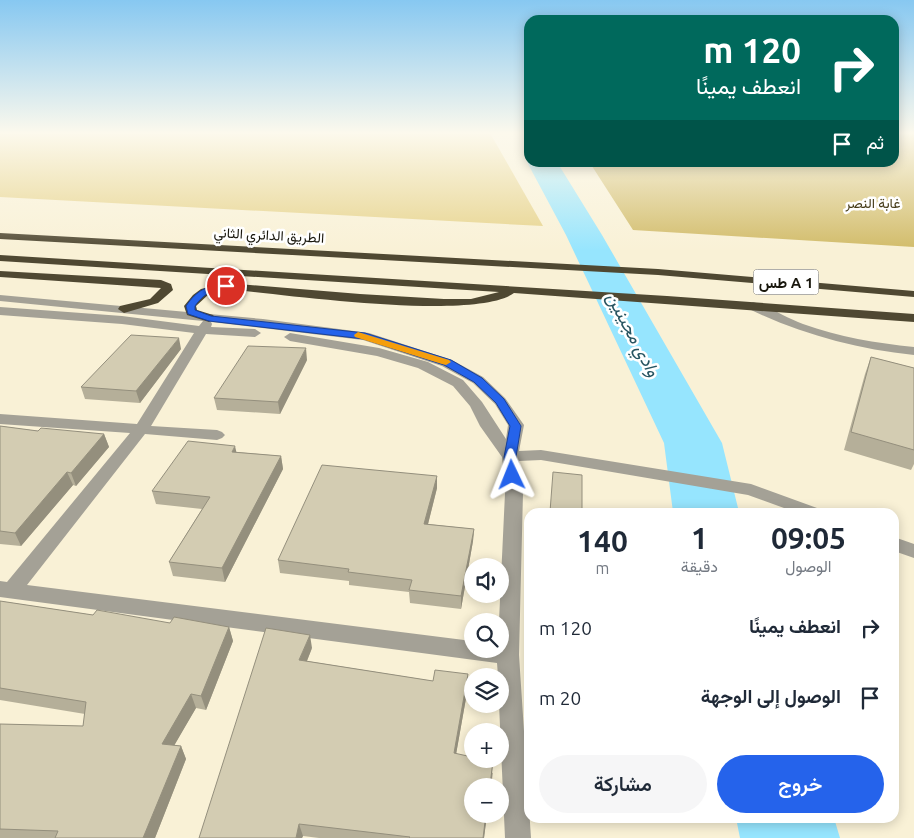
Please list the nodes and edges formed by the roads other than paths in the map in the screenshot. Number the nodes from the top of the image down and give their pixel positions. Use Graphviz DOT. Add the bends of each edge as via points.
graph roads {
  1 [pos="0,236"];
  2 [pos="0,258"];
  3 [pos="0,274"];
  4 [pos="515,290"];
  5 [pos="914,294"];
  6 [pos="0,298"];
  7 [pos="753,306"];
  8 [pos="124,309"];
  9 [pos="0,311"];
  10 [pos="914,318"];
  11 [pos="205,324"];
  12 [pos="914,351"];
  13 [pos="0,419"];
  14 [pos="142,428"];
  15 [pos="217,435"];
  16 [pos="510,457"];
  17 [pos="800,508"];
  18 [pos="899,546"];
  19 [pos="914,552"];
  20 [pos="6,590"];
  21 [pos="509,628"];
  22 [pos="464,649"];
  23 [pos="508,658"];
  24 [pos="518,838"];
  1 -- 5 [label="highway, الطريق الدائري الثاني / طس A 1" via="658,272"];
  2 -- 4 [label="highway"];
  3 -- 8 [label="highway" via="161,283 167,286 167,290 154,301"];
  4 -- 7 [label="highway, طس A 1"];
  4 -- 11 [label="highway" via="498,297 456,303 215,287 199,294 190,306 191,312"];
  6 -- 8 [label="street"];
  7 -- 10 [label="highway, طس A 1"];
  7 -- 12 [label="street" via="830,336"];
  8 -- 11 [label="street"];
  9 -- 11 [label="street"];
  11 -- 14 [label="street"];
  11 -- 16 [label="street" via="330,342 423,365 458,383 477,405"];
  11 -- 16 [label="street" via="365,336 447,363 478,380 500,401 516,426"];
  13 -- 14 [label="street"];
  14 -- 15 [label="street"];
  14 -- 20 [label="street"];
  16 -- 17 [label="street" via="541,455 751,490"];
  16 -- 21 [label="street" via="514,493"];
  18 -- 19 [label="street"];
  20 -- 22 [label="street"];
  23 -- 24 [label="street"];
}
